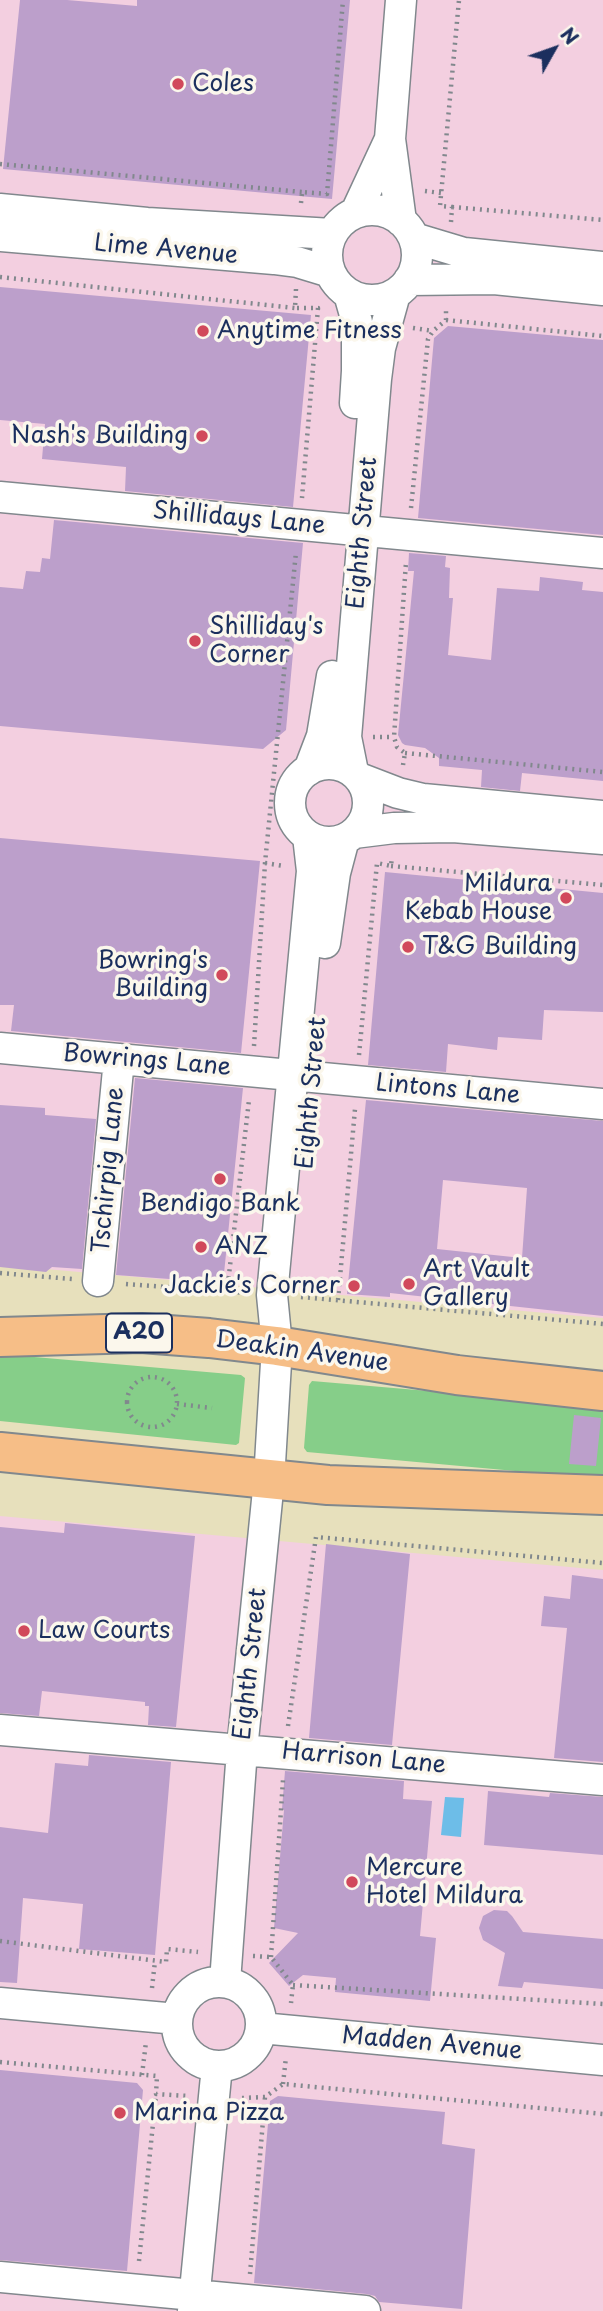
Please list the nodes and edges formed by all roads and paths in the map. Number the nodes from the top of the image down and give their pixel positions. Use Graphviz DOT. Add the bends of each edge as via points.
graph roads {
  1 [pos="343,0"];
  2 [pos="401,0"];
  3 [pos="459,0"];
  4 [pos="390,139"];
  5 [pos="0,164"];
  6 [pos="302,192"];
  7 [pos="452,207"];
  8 [pos="0,209"];
  9 [pos="356,212"];
  10 [pos="603,220"];
  11 [pos="407,229"];
  12 [pos="332,234"];
  13 [pos="0,236"];
  14 [pos="297,248"];
  15 [pos="447,264"];
  16 [pos="603,267"];
  17 [pos="0,277"];
  18 [pos="340,283"];
  19 [pos="402,287"];
  20 [pos="603,290"];
  21 [pos="295,308"];
  22 [pos="446,320"];
  23 [pos="603,336"];
  24 [pos="0,497"];
  25 [pos="299,525"];
  26 [pos="354,529"];
  27 [pos="408,535"];
  28 [pos="603,553"];
  29 [pos="405,753"];
  30 [pos="309,770"];
  31 [pos="603,772"];
  32 [pos="356,775"];
  33 [pos="398,793"];
  34 [pos="272,802"];
  35 [pos="603,816"];
  36 [pos="394,828"];
  37 [pos="308,836"];
  38 [pos="349,836"];
  39 [pos="603,839"];
  40 [pos="391,866"];
  41 [pos="603,885"];
  42 [pos="0,1048"];
  43 [pos="120,1059"];
  44 [pos="304,1078"];
  45 [pos="357,1083"];
  46 [pos="603,1104"];
  47 [pos="0,1273"];
  48 [pos="98,1281"];
  49 [pos="283,1296"];
  50 [pos="338,1300"];
  51 [pos="603,1324"];
  52 [pos="0,1337"];
  53 [pos="277,1346"];
  54 [pos="603,1391"];
  55 [pos="177,1404"];
  56 [pos="212,1408"];
  57 [pos="0,1452"];
  58 [pos="269,1480"];
  59 [pos="603,1495"];
  60 [pos="316,1537"];
  61 [pos="603,1563"];
  62 [pos="0,1730"];
  63 [pos="242,1751"];
  64 [pos="603,1780"];
  65 [pos="0,1941"];
  66 [pos="226,1968"];
  67 [pos="0,2003"];
  68 [pos="603,2004"];
  69 [pos="177,2019"];
  70 [pos="261,2028"];
  71 [pos="603,2060"];
  72 [pos="0,2062"];
  73 [pos="217,2066"];
  74 [pos="156,2094"];
  75 [pos="265,2097"];
  76 [pos="212,2099"];
  77 [pos="603,2114"];
  78 [pos="0,2277"];
  79 [pos="136,2289"];
  80 [pos="247,2301"];
  81 [pos="193,2303"];
  82 [pos="365,2311"];
  1 -- 6 [label="path" via="327,194"];
  2 -- 4 [label="street"];
  3 -- 7 [label="path" via="440,206"];
  4 -- 9 [label="street"];
  4 -- 11 [label="street"];
  5 -- 6 [label="path"];
  6 -- 14 [label="path"];
  7 -- 10 [label="path"];
  7 -- 15 [label="path"];
  8 -- 14 [label="street, Lime Avenue" via="147,223"];
  9 -- 11 [label="street" via="379,210"];
  9 -- 12 [label="street"];
  11 -- 15 [label="street"];
  11 -- 19 [label="street" via="417,253 415,267"];
  12 -- 14 [label="street, Lime Avenue"];
  12 -- 18 [label="street" via="327,260"];
  13 -- 14 [label="street, Lime Avenue"];
  14 -- 18 [label="street, Lime Avenue"];
  14 -- 21 [label="path"];
  15 -- 16 [label="street" via="498,258"];
  15 -- 19 [label="street"];
  15 -- 20 [label="street" via="494,279"];
  15 -- 22 [label="path"];
  17 -- 21 [label="path"];
  18 -- 19 [label="street" via="360,299 372,300 384,299"];
  18 -- 26 [label="street, Eighth Street" via="356,322"];
  19 -- 26 [label="street, Eighth Street" via="379,359"];
  21 -- 25 [label="path" via="318,308"];
  22 -- 23 [label="path"];
  22 -- 27 [label="path" via="428,339"];
  24 -- 25 [label="street, Shillidays Lane"];
  25 -- 26 [label="street, Shillidays Lane"];
  25 -- 34 [label="path"];
  26 -- 27 [label="street, Shillidays Lane"];
  26 -- 30 [label="street, Eighth Street" via="328,708"];
  26 -- 32 [label="street, Eighth Street" via="346,737"];
  27 -- 28 [label="street, Shillidays Lane"];
  27 -- 29 [label="path" via="394,737"];
  29 -- 31 [label="path"];
  29 -- 33 [label="path"];
  30 -- 32 [label="street" via="331,764"];
  30 -- 37 [label="street" via="290,797 293,819"];
  32 -- 33 [label="street"];
  32 -- 38 [label="street" via="368,800 362,824"];
  33 -- 35 [label="street"];
  36 -- 38 [label="street"];
  36 -- 39 [label="street" via="453,827"];
  36 -- 40 [label="path"];
  37 -- 38 [label="street" via="320,841"];
  37 -- 44 [label="street, Eighth Street" via="312,870"];
  38 -- 44 [label="street, Eighth Street" via="328,917"];
  40 -- 41 [label="path"];
  40 -- 45 [label="path" via="377,863"];
  42 -- 43 [label="street, Bowrings Lane"];
  43 -- 44 [label="street, Bowrings Lane"];
  43 -- 48 [label="street, Tschirpig Lane"];
  44 -- 45 [label="street, Lintons Lane"];
  44 -- 49 [label="street, Eighth Street"];
  45 -- 46 [label="street, Lintons Lane"];
  45 -- 50 [label="path"];
  47 -- 48 [label="path"];
  48 -- 49 [label="path"];
  49 -- 50 [label="path"];
  49 -- 53 [label="street, Eighth Street"];
  50 -- 51 [label="path"];
  52 -- 53 [label="highway, Deakin Avenue / A20" via="141,1333"];
  53 -- 54 [label="highway, Deakin Avenue / A20" via="457,1375"];
  53 -- 58 [label="street, Eighth Street"];
  55 -- 55 [label="path" via="166,1381 149,1377 134,1385 127,1400 136,1421 150,1427 166,1423"];
  55 -- 56 [label="path"];
  57 -- 58 [label="highway"];
  58 -- 59 [label="highway"];
  58 -- 63 [label="street, Eighth Street"];
  60 -- 61 [label="path"];
  62 -- 63 [label="street, Harrison Lane"];
  63 -- 64 [label="street, Harrison Lane"];
  63 -- 66 [label="street, Eighth Street"];
  65 -- 66 [label="path" via="166,1962 167,1949"];
  66 -- 68 [label="path" via="271,1957 293,1985"];
  66 -- 69 [label="street" via="187,1995"];
  66 -- 70 [label="street" via="256,2003"];
  67 -- 69 [label="street"];
  69 -- 73 [label="street" via="183,2046 203,2063"];
  70 -- 71 [label="street, Madden Avenue"];
  70 -- 73 [label="street" via="258,2040 242,2059"];
  72 -- 74 [label="path" via="157,2076"];
  73 -- 76 [label="street"];
  74 -- 76 [label="path"];
  74 -- 79 [label="path"];
  75 -- 76 [label="path"];
  75 -- 77 [label="path" via="283,2084"];
  75 -- 80 [label="path"];
  76 -- 81 [label="street"];
  78 -- 79 [label="street"];
  79 -- 81 [label="street"];
  80 -- 81 [label="street"];
  80 -- 82 [label="street"];
}
